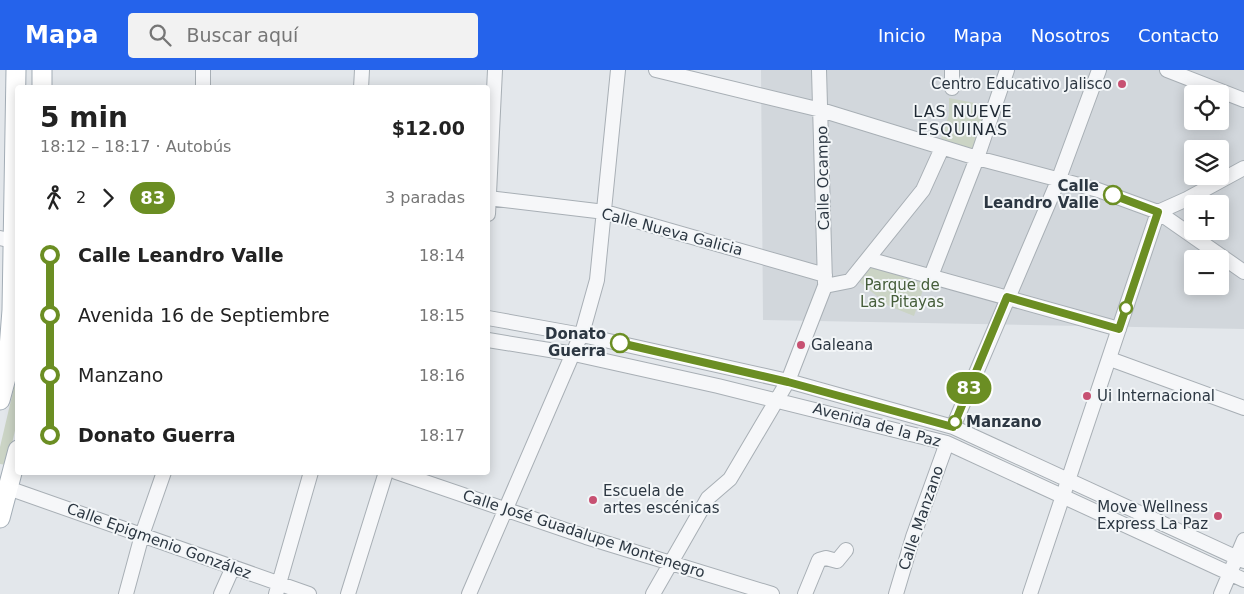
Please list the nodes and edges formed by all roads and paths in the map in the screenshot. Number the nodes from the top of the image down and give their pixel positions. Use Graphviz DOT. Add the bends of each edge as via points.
graph roads {
  1 [pos="16,70"];
  2 [pos="42,70"];
  3 [pos="203,70"];
  4 [pos="362,70"];
  5 [pos="494,70"];
  6 [pos="618,70"];
  7 [pos="656,70"];
  8 [pos="820,70"];
  9 [pos="952,70"];
  10 [pos="1007,70"];
  11 [pos="1098,70"];
  12 [pos="1170,71"];
  13 [pos="15,85"];
  14 [pos="42,85"];
  15 [pos="203,85"];
  16 [pos="361,85"];
  17 [pos="952,88"];
  18 [pos="15,97"];
  19 [pos="1244,100"];
  20 [pos="821,110"];
  21 [pos="942,148"];
  22 [pos="490,155"];
  23 [pos="977,158"];
  24 [pos="1244,168"];
  25 [pos="1058,181"];
  26 [pos="490,198"];
  27 [pos="605,212"];
  28 [pos="1158,212"];
  29 [pos="10,233"];
  30 [pos="868,259"];
  31 [pos="1244,272"];
  32 [pos="931,276"];
  33 [pos="825,280"];
  34 [pos="1007,297"];
  35 [pos="490,318"];
  36 [pos="1119,329"];
  37 [pos="582,335"];
  38 [pos="490,340"];
  39 [pos="574,354"];
  40 [pos="1110,358"];
  41 [pos="8,374"];
  42 [pos="788,382"];
  43 [pos="776,399"];
  44 [pos="0,400"];
  45 [pos="1244,408"];
  46 [pos="953,427"];
  47 [pos="947,443"];
  48 [pos="15,461"];
  49 [pos="163,475"];
  50 [pos="310,475"];
  51 [pos="385,475"];
  52 [pos="405,475"];
  53 [pos="1070,480"];
  54 [pos="8,488"];
  55 [pos="1064,497"];
  56 [pos="505,509"];
  57 [pos="0,518"];
  58 [pos="142,535"];
  59 [pos="1244,540"];
  60 [pos="846,550"];
  61 [pos="1240,560"];
  62 [pos="669,563"];
  63 [pos="233,567"];
  64 [pos="1230,574"];
  65 [pos="1244,580"];
  66 [pos="277,589"];
  67 [pos="126,594"];
  68 [pos="221,594"];
  69 [pos="309,594"];
  70 [pos="348,594"];
  71 [pos="469,594"];
  72 [pos="653,594"];
  73 [pos="770,594"];
  74 [pos="805,594"];
  75 [pos="896,594"];
  76 [pos="1030,594"];
  77 [pos="1221,594"];
  1 -- 13 [label="main road"];
  2 -- 14 [label="main road"];
  3 -- 15 [label="street"];
  4 -- 16 [label="street"];
  5 -- 22 [label="street"];
  6 -- 27 [label="street"];
  7 -- 20 [label="street"];
  8 -- 20 [label="street, Calle Ocampo"];
  9 -- 17 [label="street"];
  10 -- 23 [label="street"];
  11 -- 25 [label="street"];
  12 -- 19 [label="street"];
  18 -- 29 [label="main road"];
  20 -- 21 [label="street"];
  20 -- 33 [label="street, Calle Ocampo"];
  21 -- 23 [label="street"];
  21 -- 30 [label="street" via="923,190"];
  23 -- 25 [label="street"];
  23 -- 32 [label="street"];
  24 -- 28 [label="street"];
  25 -- 28 [label="street" via="1098,190"];
  25 -- 34 [label="street"];
  26 -- 27 [label="street, Calle Nueva Galicia"];
  27 -- 33 [label="street, Calle Nueva Galicia"];
  27 -- 37 [label="street" via="597,280"];
  28 -- 31 [label="street"];
  28 -- 36 [label="street"];
  29 -- 41 [label="main road" via="12,310"];
  30 -- 32 [label="street"];
  30 -- 33 [label="street" via="850,282"];
  32 -- 34 [label="street"];
  33 -- 42 [label="street"];
  34 -- 36 [label="street"];
  34 -- 46 [label="street"];
  35 -- 37 [label="street, Avenida de la Paz"];
  36 -- 40 [label="street"];
  37 -- 39 [label="street"];
  37 -- 42 [label="street, Avenida de la Paz"];
  38 -- 39 [label="street, Avenida de la Paz"];
  39 -- 43 [label="street, Avenida de la Paz"];
  39 -- 56 [label="street"];
  40 -- 45 [label="street"];
  40 -- 53 [label="street"];
  41 -- 44 [label="main road"];
  42 -- 43 [label="street"];
  42 -- 46 [label="street, Avenida de la Paz"];
  43 -- 47 [label="street, Avenida de la Paz"];
  43 -- 62 [label="street" via="730,478 708,498"];
  46 -- 53 [label="street, Avenida de la Paz"];
  47 -- 55 [label="street, Avenida de la Paz"];
  47 -- 75 [label="street, Calle Manzano"];
  48 -- 54 [label="main road"];
  49 -- 58 [label="street"];
  50 -- 66 [label="street"];
  51 -- 70 [label="street"];
  52 -- 56 [label="street, Calle José Guadalupe Montenegro"];
  53 -- 55 [label="street"];
  53 -- 61 [label="street, Avenida de la Paz"];
  54 -- 57 [label="main road"];
  54 -- 58 [label="street, Calle Epigmenio González"];
  55 -- 64 [label="street, Avenida de la Paz"];
  55 -- 76 [label="street"];
  56 -- 62 [label="street, Calle José Guadalupe Montenegro"];
  56 -- 71 [label="street"];
  58 -- 63 [label="street, Calle Epigmenio González"];
  58 -- 67 [label="street"];
  59 -- 61 [label="street"];
  60 -- 74 [label="street" via="837,561 819,560"];
  61 -- 64 [label="street"];
  62 -- 72 [label="street"];
  62 -- 73 [label="street, Calle José Guadalupe Montenegro"];
  63 -- 66 [label="street, Calle Epigmenio González"];
  63 -- 68 [label="street"];
  64 -- 65 [label="street, Avenida de la Paz"];
  64 -- 77 [label="street"];
  66 -- 69 [label="street, Calle Epigmenio González"];
}
